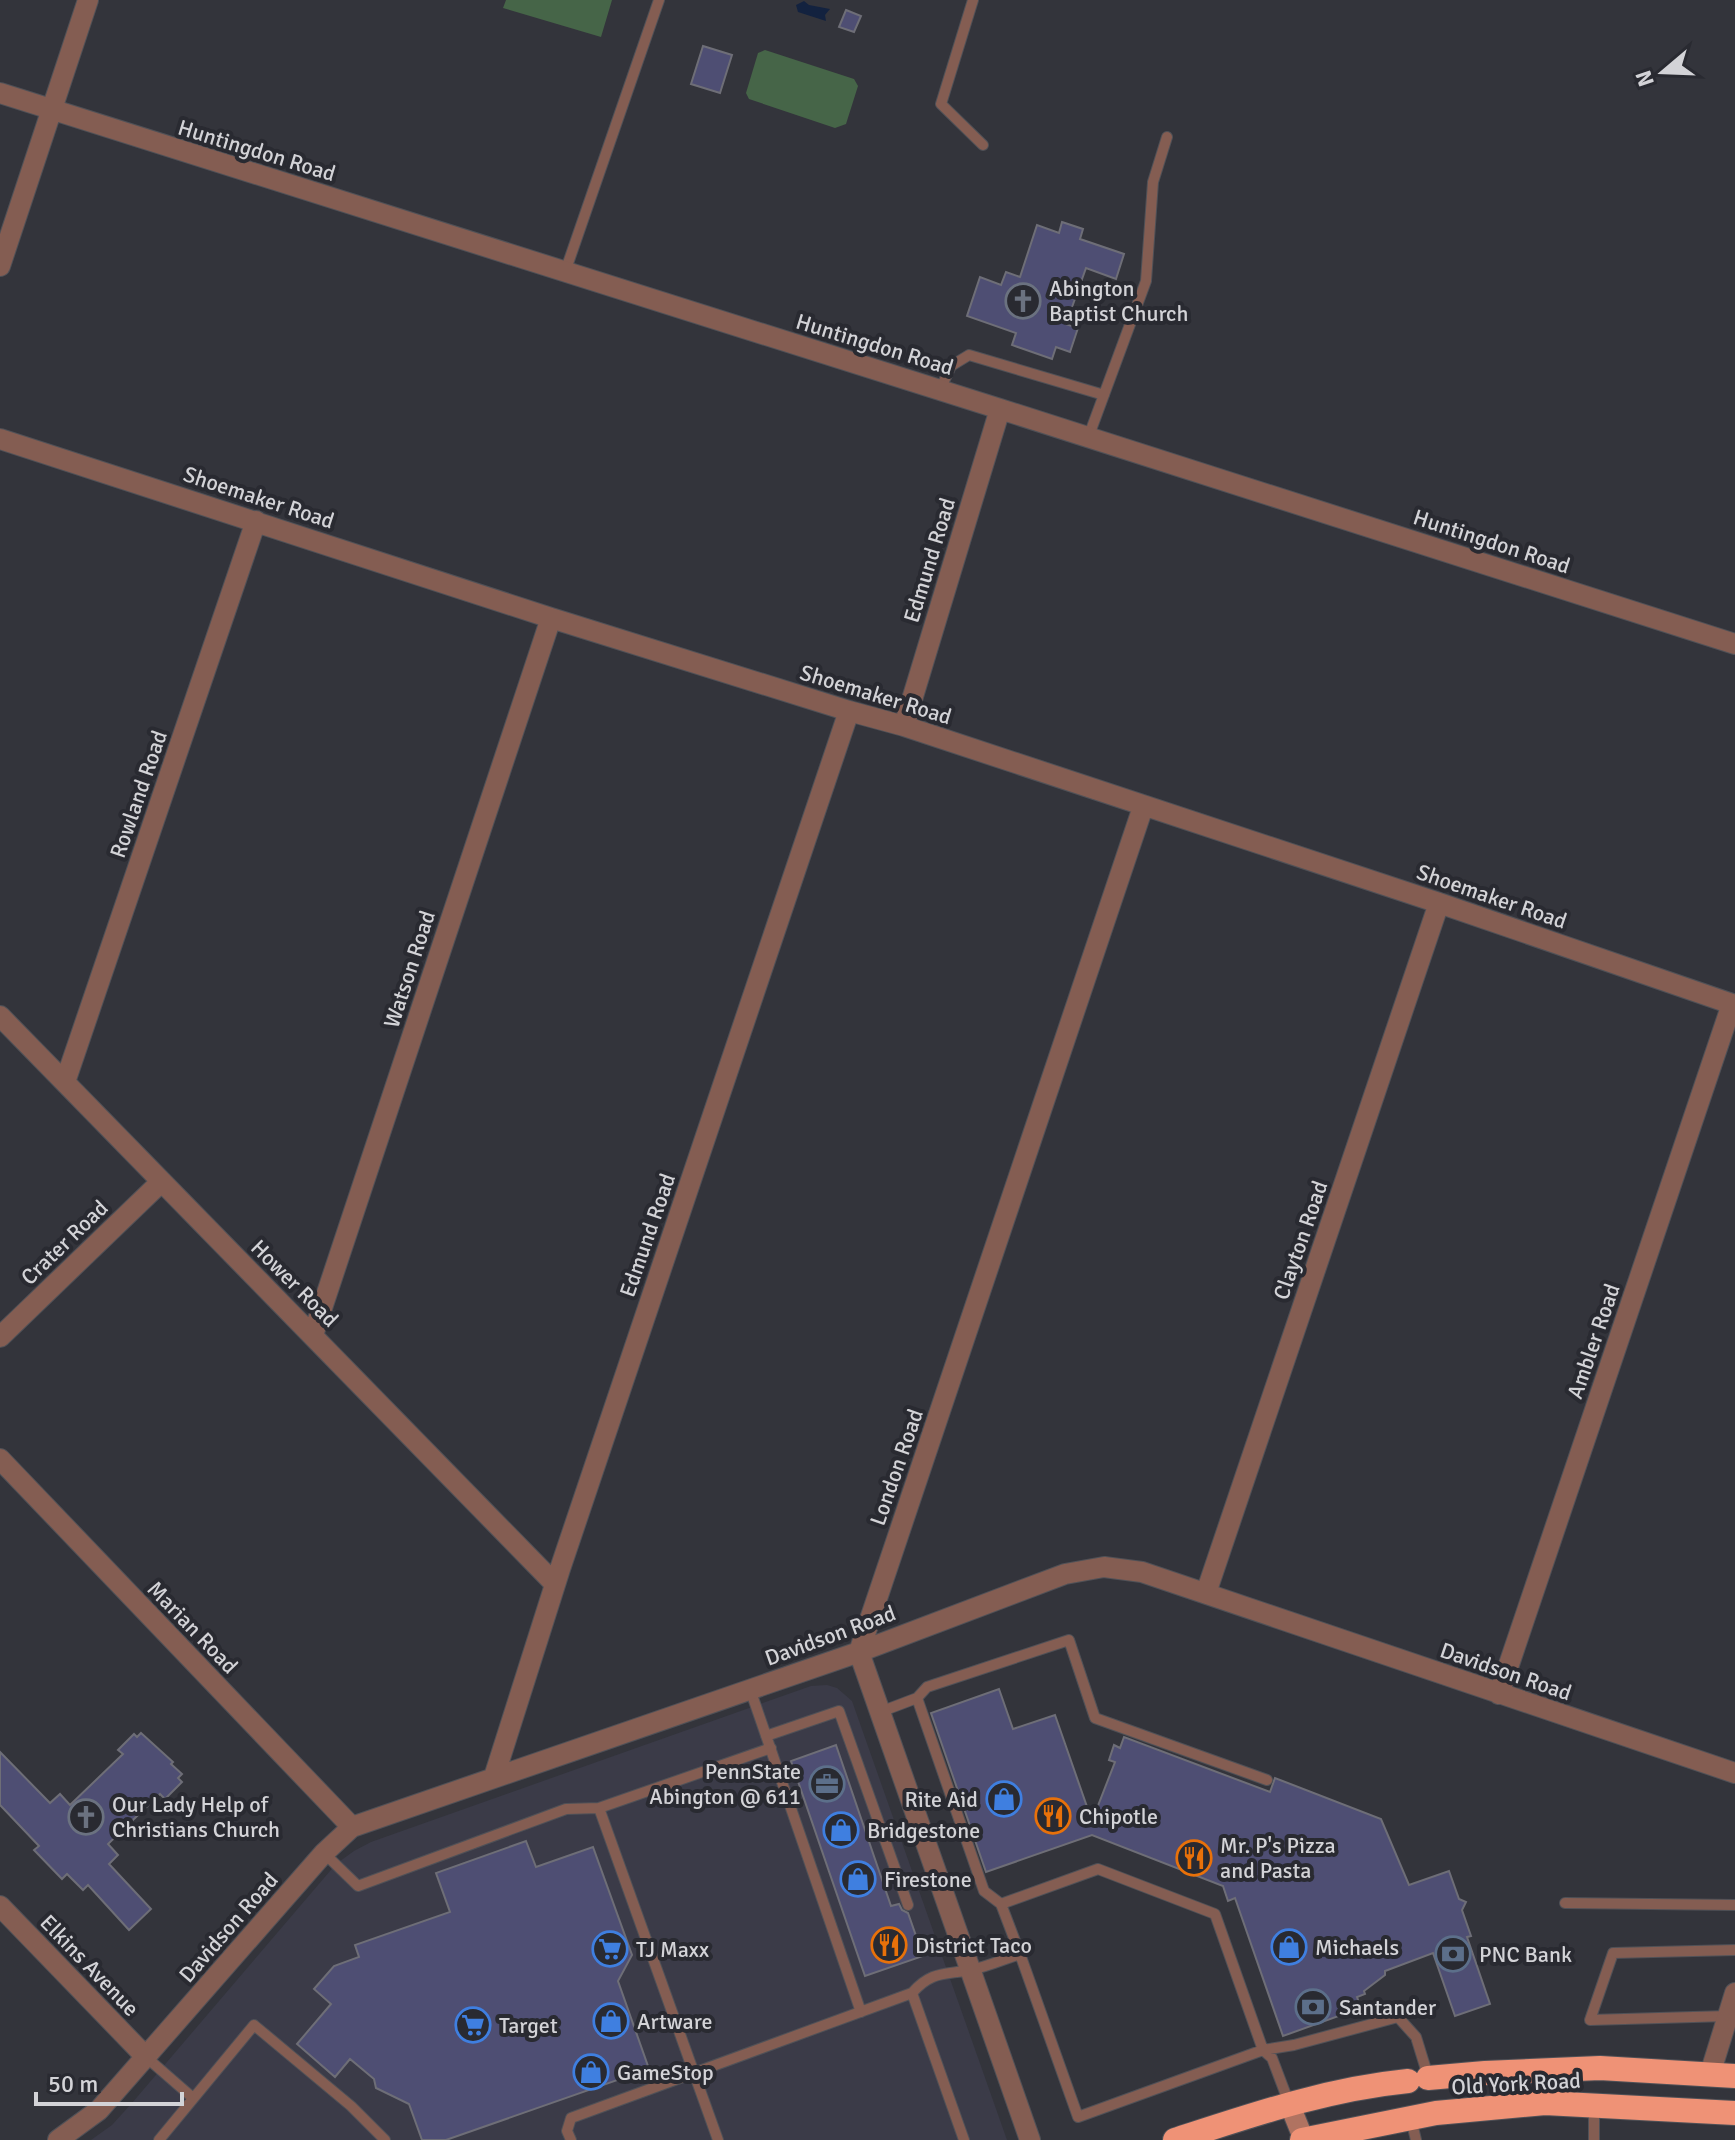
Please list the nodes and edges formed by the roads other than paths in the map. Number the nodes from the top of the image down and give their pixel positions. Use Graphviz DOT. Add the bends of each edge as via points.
graph roads {
  1 [pos="88,0"];
  2 [pos="659,0"];
  3 [pos="973,0"];
  4 [pos="0,93"];
  5 [pos="50,110"];
  6 [pos="1167,137"];
  7 [pos="983,145"];
  8 [pos="0,266"];
  9 [pos="565,272"];
  10 [pos="940,390"];
  11 [pos="1104,395"];
  12 [pos="1000,409"];
  13 [pos="1088,438"];
  14 [pos="0,439"];
  15 [pos="256,521"];
  16 [pos="551,618"];
  17 [pos="1735,644"];
  18 [pos="849,711"];
  19 [pos="904,726"];
  20 [pos="1143,807"];
  21 [pos="1439,903"];
  22 [pos="1734,1004"];
  23 [pos="0,1016"];
  24 [pos="65,1082"];
  25 [pos="161,1182"];
  26 [pos="313,1335"];
  27 [pos="0,1337"];
  28 [pos="0,1459"];
  29 [pos="555,1584"];
  30 [pos="1206,1593"];
  31 [pos="859,1652"];
  32 [pos="750,1689"];
  33 [pos="1499,1694"];
  34 [pos="917,1698"];
  35 [pos="880,1712"];
  36 [pos="766,1736"];
  37 [pos="771,1748"];
  38 [pos="1735,1773"];
  39 [pos="494,1777"];
  40 [pos="1267,1780"];
  41 [pos="599,1808"];
  42 [pos="352,1827"];
  43 [pos="324,1853"];
  44 [pos="1565,1903"];
  45 [pos="1001,1904"];
  46 [pos="908,1905"];
  47 [pos="1735,1905"];
  48 [pos="0,1906"];
  49 [pos="1735,1950"];
  50 [pos="1020,1954"];
  51 [pos="970,1970"];
  52 [pos="912,1993"];
  53 [pos="1735,1993"];
  54 [pos="861,2012"];
  55 [pos="1728,2016"];
  56 [pos="1263,2050"];
  57 [pos="146,2057"];
  58 [pos="694,2074"];
  59 [pos="1710,2074"];
  60 [pos="1735,2076"];
  61 [pos="1418,2080"];
  62 [pos="193,2098"];
  63 [pos="1289,2103"];
  64 [pos="1594,2105"];
  65 [pos="1735,2113"];
  66 [pos="1414,2129"];
  67 [pos="58,2140"];
  68 [pos="159,2140"];
  69 [pos="385,2140"];
  70 [pos="571,2140"];
  71 [pos="718,2140"];
  72 [pos="964,2140"];
  73 [pos="1030,2140"];
  74 [pos="1175,2140"];
  75 [pos="1303,2140"];
  76 [pos="1594,2140"];
  1 -- 5 [label="street"];
  2 -- 9 [label="lane"];
  3 -- 7 [label="lane" via="941,104"];
  4 -- 5 [label="street, Huntingdon Road"];
  5 -- 8 [label="street"];
  5 -- 9 [label="street, Huntingdon Road"];
  6 -- 11 [label="lane" via="1153,182 1146,281"];
  9 -- 10 [label="street, Huntingdon Road"];
  10 -- 11 [label="lane" via="951,366 969,355"];
  10 -- 12 [label="street, Huntingdon Road"];
  11 -- 13 [label="lane"];
  12 -- 13 [label="street, Huntingdon Road"];
  12 -- 19 [label="street, Edmund Road"];
  13 -- 17 [label="street, Huntingdon Road"];
  14 -- 15 [label="street, Shoemaker Road"];
  15 -- 16 [label="street, Shoemaker Road"];
  15 -- 24 [label="street, Rowland Road"];
  16 -- 18 [label="street, Shoemaker Road"];
  16 -- 26 [label="street, Watson Road"];
  18 -- 19 [label="street, Shoemaker Road"];
  18 -- 29 [label="street, Edmund Road"];
  19 -- 20 [label="street, Shoemaker Road"];
  20 -- 21 [label="street, Shoemaker Road"];
  20 -- 31 [label="street, London Road"];
  21 -- 22 [label="street, Shoemaker Road"];
  21 -- 30 [label="street, Clayton Road"];
  22 -- 33 [label="street, Ambler Road"];
  23 -- 24 [label="street, Hower Road"];
  24 -- 25 [label="street, Hower Road"];
  25 -- 26 [label="street, Hower Road"];
  25 -- 27 [label="street, Crater Road"];
  26 -- 29 [label="street, Hower Road"];
  28 -- 42 [label="street, Marian Road"];
  29 -- 39 [label="street, Edmund Road"];
  30 -- 31 [label="street, Davidson Road" via="1142,1572 1104,1567 1065,1574"];
  30 -- 33 [label="street, Davidson Road"];
  31 -- 32 [label="street, Davidson Road"];
  31 -- 35 [label="street"];
  32 -- 36 [label="lane"];
  32 -- 39 [label="street, Davidson Road"];
  33 -- 38 [label="street, Davidson Road"];
  34 -- 35 [label="lane"];
  34 -- 40 [label="lane" via="927,1687 1069,1640 1095,1718"];
  34 -- 45 [label="lane" via="984,1891"];
  35 -- 51 [label="street"];
  36 -- 37 [label="lane"];
  36 -- 46 [label="lane" via="839,1711"];
  37 -- 41 [label="lane"];
  37 -- 54 [label="lane"];
  39 -- 42 [label="street, Davidson Road"];
  41 -- 43 [label="lane" via="566,1809 358,1886"];
  41 -- 58 [label="lane"];
  42 -- 43 [label="street, Davidson Road"];
  43 -- 57 [label="street, Davidson Road"];
  44 -- 47 [label="lane"];
  45 -- 50 [label="lane"];
  45 -- 56 [label="lane" via="1098,1869 1215,1914"];
  48 -- 57 [label="street, Elkins Avenue"];
  49 -- 55 [label="lane" via="1613,1953 1590,2020"];
  50 -- 51 [label="lane"];
  50 -- 56 [label="lane" via="1078,2117"];
  51 -- 52 [label="lane" via="948,1971 923,1981"];
  51 -- 73 [label="street"];
  52 -- 54 [label="lane"];
  52 -- 72 [label="lane"];
  53 -- 55 [label="street"];
  54 -- 58 [label="lane"];
  55 -- 59 [label="street"];
  56 -- 61 [label="lane" via="1398,2017 1416,2037"];
  56 -- 63 [label="lane" via="1272,2058"];
  57 -- 62 [label="lane"];
  57 -- 67 [label="street, Davidson Road" via="99,2110"];
  58 -- 70 [label="lane" via="571,2118"];
  58 -- 71 [label="lane"];
  59 -- 60 [label="highway, Old York Road"];
  59 -- 61 [label="highway, Old York Road" via="1600,2068"];
  61 -- 63 [label="highway, Old York Road"];
  62 -- 68 [label="lane"];
  62 -- 69 [label="lane" via="254,2025"];
  63 -- 74 [label="highway, Old York Road"];
  63 -- 75 [label="street"];
  64 -- 65 [label="highway, Old York Road"];
  64 -- 66 [label="highway, Old York Road" via="1545,2103 1436,2113"];
  64 -- 76 [label="lane"];
  66 -- 75 [label="highway, Old York Road"];
}
